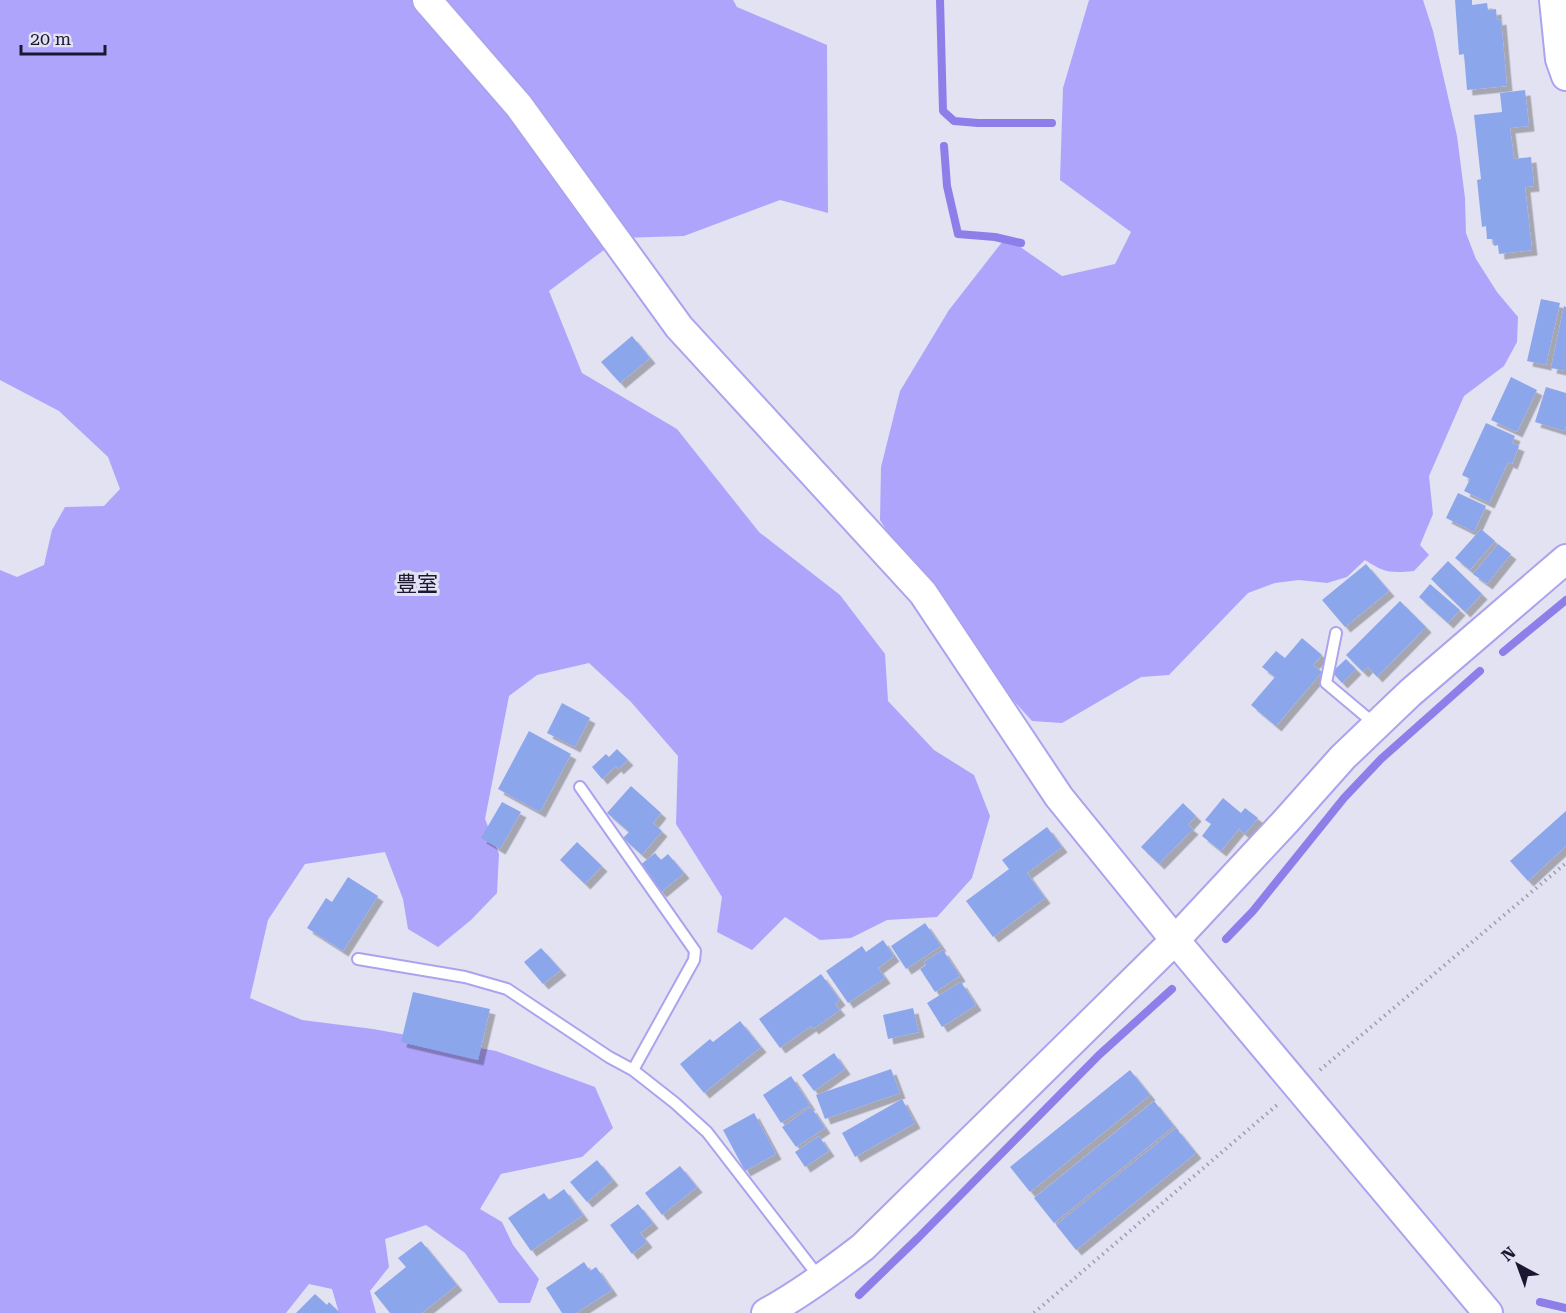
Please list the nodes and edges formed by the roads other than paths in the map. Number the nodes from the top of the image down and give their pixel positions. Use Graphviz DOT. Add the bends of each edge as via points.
graph roads {
  1 [pos="427,0"];
  2 [pos="1554,0"];
  3 [pos="1566,76"];
  4 [pos="1566,559"];
  5 [pos="1336,633"];
  6 [pos="1376,725"];
  7 [pos="580,787"];
  8 [pos="1175,940"];
  9 [pos="358,960"];
  10 [pos="633,1070"];
  11 [pos="821,1280"];
  12 [pos="766,1313"];
  13 [pos="1488,1313"];
  1 -- 8 [label="street" via="519,106 679,327 923,593 1059,797"];
  2 -- 3 [label="street" via="1560,59"];
  4 -- 6 [label="street"];
  5 -- 6 [label="lane" via="1326,683"];
  6 -- 8 [label="street"];
  7 -- 10 [label="lane" via="695,951 694,960"];
  8 -- 11 [label="street" via="863,1247"];
  8 -- 13 [label="street"];
  9 -- 10 [label="lane" via="465,977 507,989"];
  10 -- 11 [label="lane" via="707,1132"];
  11 -- 12 [label="street"];
}
